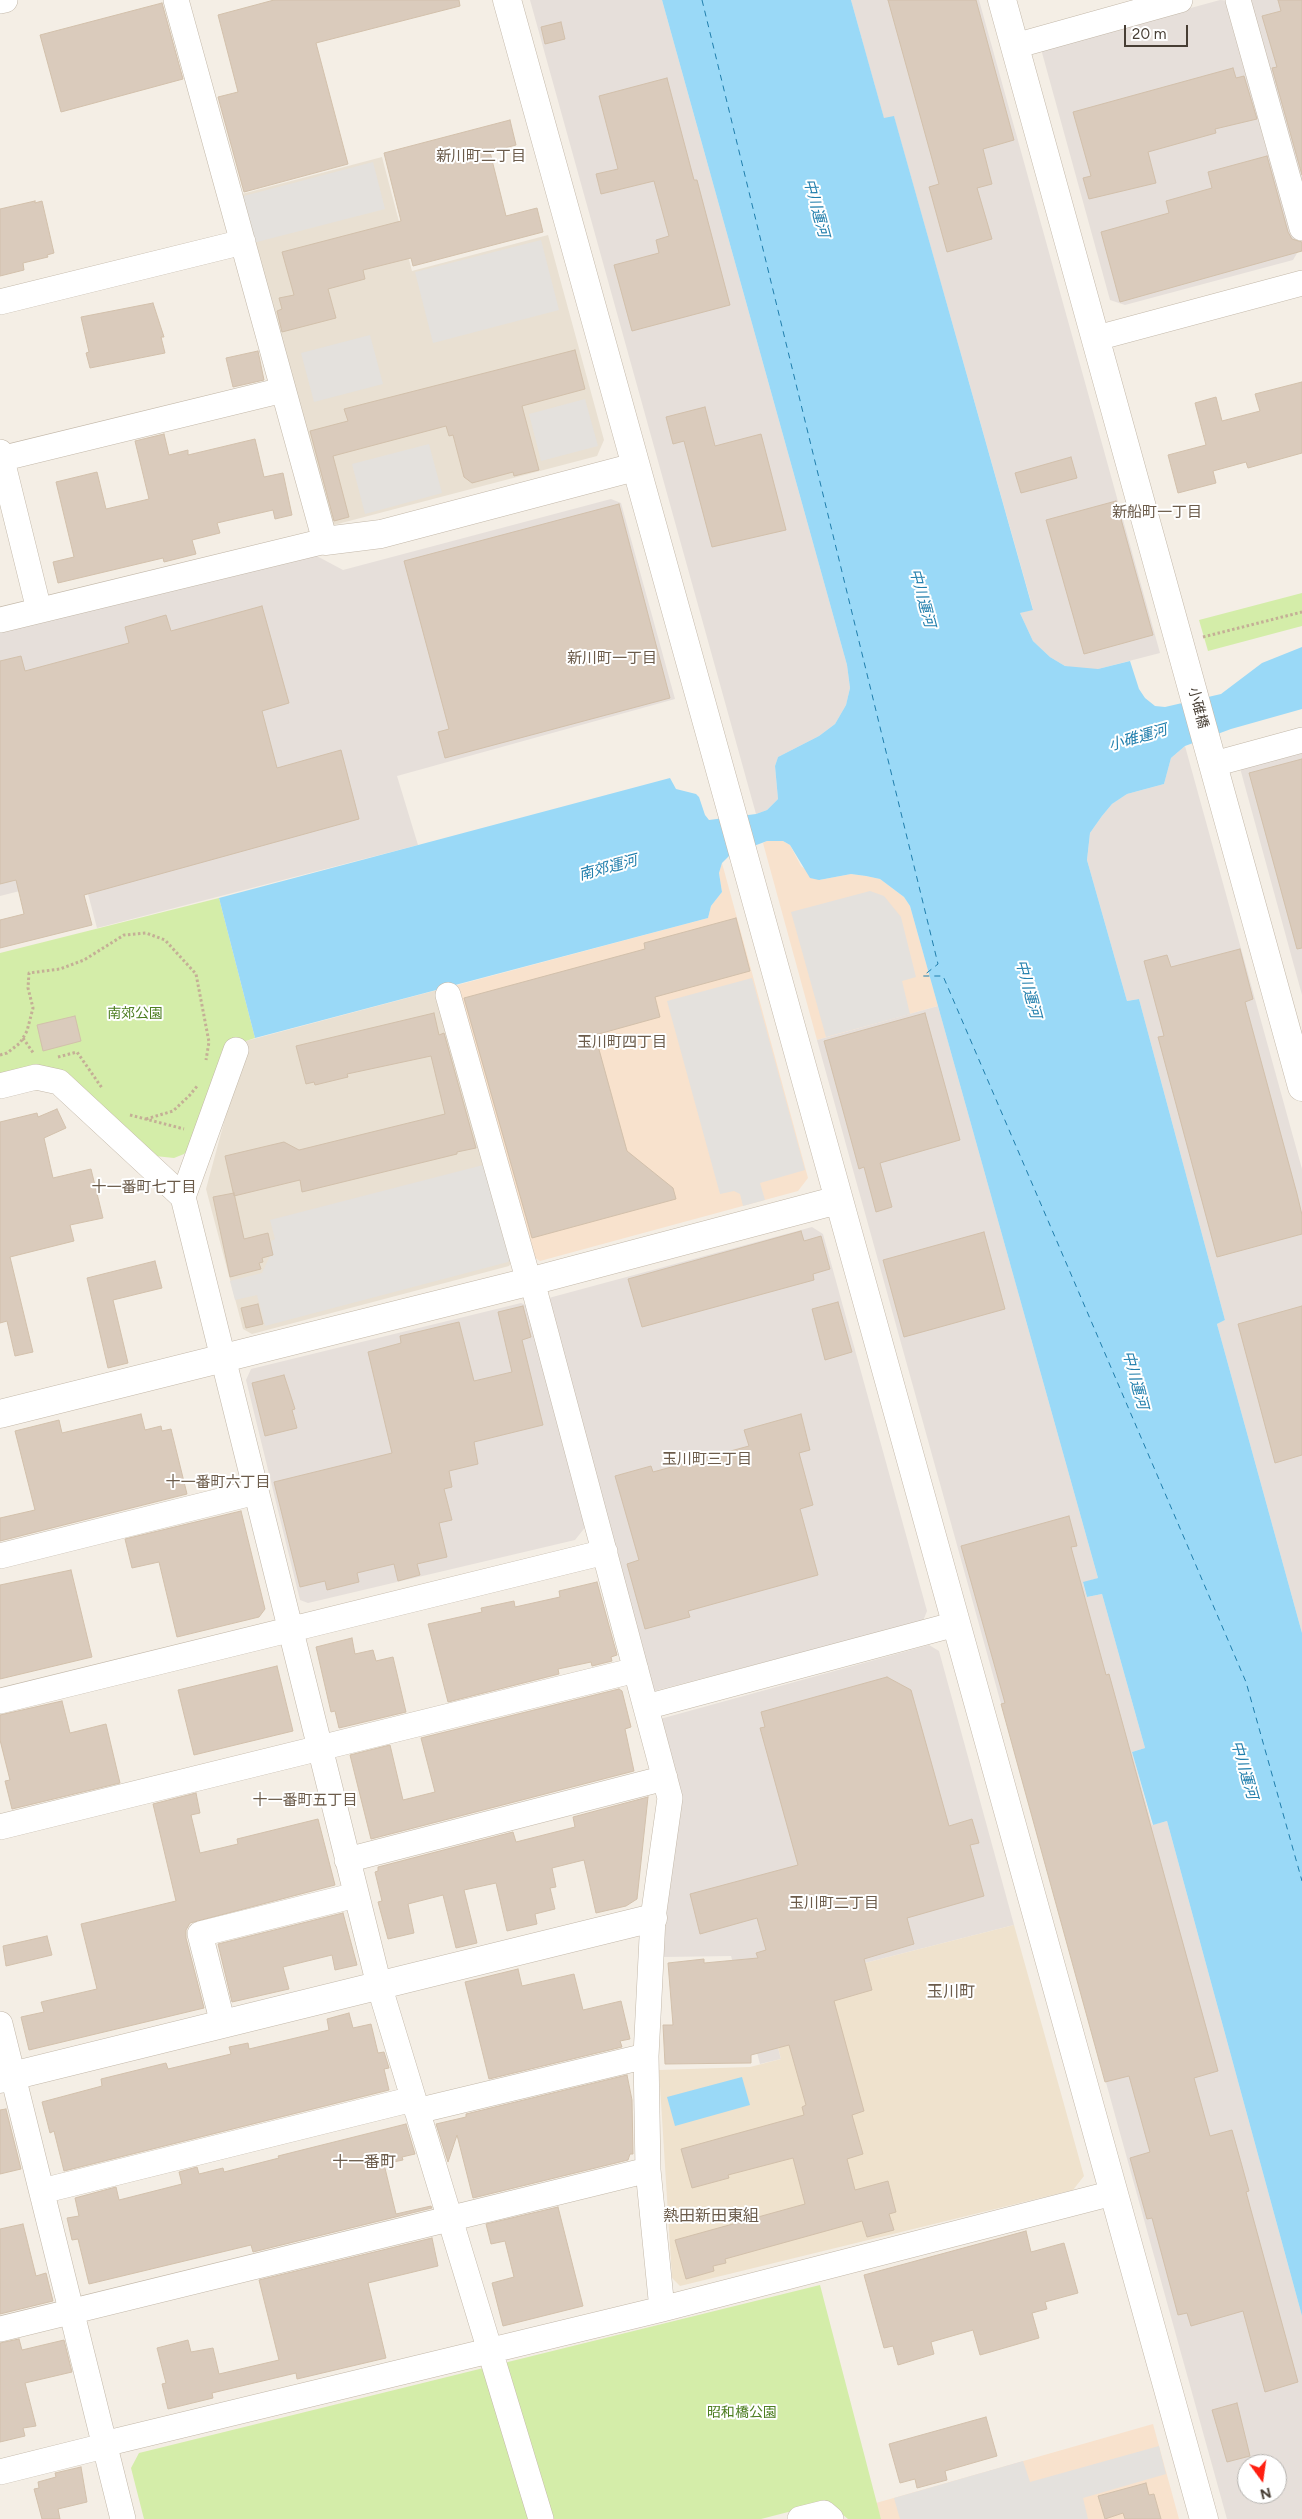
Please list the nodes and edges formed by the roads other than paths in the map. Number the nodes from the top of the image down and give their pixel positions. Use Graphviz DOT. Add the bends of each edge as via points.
graph roads {
  1 [pos="5,0"];
  2 [pos="176,0"];
  3 [pos="507,0"];
  4 [pos="1002,0"];
  5 [pos="1180,0"];
  6 [pos="1238,0"];
  7 [pos="0,1"];
  8 [pos="1015,46"];
  9 [pos="1302,228"];
  10 [pos="242,242"];
  11 [pos="1302,283"];
  12 [pos="0,302"];
  13 [pos="1097,338"];
  14 [pos="283,390"];
  15 [pos="1,457"];
  16 [pos="635,467"];
  17 [pos="325,541"];
  18 [pos="39,610"];
  19 [pos="0,620"];
  20 [pos="1302,740"];
  21 [pos="1212,757"];
  22 [pos="448,995"];
  23 [pos="236,1050"];
  24 [pos="1301,1076"];
  25 [pos="0,1086"];
  26 [pos="184,1198"];
  27 [pos="838,1200"];
  28 [pos="530,1282"];
  29 [pos="222,1359"];
  30 [pos="0,1414"];
  31 [pos="256,1492"];
  32 [pos="605,1552"];
  33 [pos="0,1556"];
  34 [pos="956,1624"];
  35 [pos="290,1630"];
  36 [pos="636,1670"];
  37 [pos="0,1701"];
  38 [pos="646,1707"];
  39 [pos="320,1748"];
  40 [pos="665,1778"];
  41 [pos="0,1827"];
  42 [pos="347,1860"];
  43 [pos="356,1895"];
  44 [pos="653,1918"];
  45 [pos="379,1985"];
  46 [pos="0,2024"];
  47 [pos="223,2024"];
  48 [pos="646,2056"];
  49 [pos="6,2078"];
  50 [pos="415,2105"];
  51 [pos="648,2170"];
  52 [pos="42,2191"];
  53 [pos="1113,2193"];
  54 [pos="450,2219"];
  55 [pos="662,2309"];
  56 [pos="71,2312"];
  57 [pos="0,2329"];
  58 [pos="490,2351"];
  59 [pos="104,2445"];
  60 [pos="0,2472"];
  61 [pos="122,2519"];
  62 [pos="541,2519"];
  63 [pos="800,2519"];
  64 [pos="832,2519"];
  65 [pos="1204,2519"];
  1 -- 7 [label="street"];
  2 -- 10 [label="street"];
  3 -- 16 [label="street"];
  4 -- 8 [label="street, 小碓橋"];
  5 -- 8 [label="street"];
  6 -- 9 [label="street"];
  8 -- 13 [label="street, 小碓橋"];
  10 -- 12 [label="street"];
  10 -- 14 [label="street"];
  11 -- 13 [label="street"];
  13 -- 21 [label="street, 小碓橋"];
  14 -- 15 [label="street"];
  14 -- 17 [label="street"];
  15 -- 18 [label="street"];
  16 -- 17 [label="street" via="381,534"];
  16 -- 27 [label="street"];
  17 -- 18 [label="street"];
  18 -- 19 [label="street"];
  20 -- 21 [label="street"];
  21 -- 24 [label="street, 小碓橋"];
  22 -- 28 [label="street"];
  23 -- 26 [label="street"];
  25 -- 26 [label="street" via="36,1077 59,1082"];
  26 -- 29 [label="street"];
  27 -- 28 [label="street"];
  27 -- 34 [label="street"];
  28 -- 29 [label="street"];
  28 -- 32 [label="street"];
  29 -- 30 [label="street"];
  29 -- 31 [label="street"];
  31 -- 33 [label="street"];
  31 -- 35 [label="street"];
  32 -- 35 [label="street"];
  32 -- 36 [label="street"];
  34 -- 38 [label="street"];
  34 -- 53 [label="street"];
  35 -- 37 [label="street"];
  35 -- 39 [label="street"];
  36 -- 38 [label="street"];
  36 -- 39 [label="street"];
  38 -- 40 [label="street"];
  39 -- 41 [label="street"];
  39 -- 42 [label="street"];
  40 -- 42 [label="street"];
  40 -- 44 [label="street" via="670,1798"];
  42 -- 43 [label="street"];
  43 -- 45 [label="street"];
  43 -- 47 [label="street" via="200,1934"];
  44 -- 45 [label="street"];
  44 -- 48 [label="street"];
  45 -- 47 [label="street"];
  45 -- 50 [label="street"];
  46 -- 49 [label="street"];
  47 -- 49 [label="street"];
  48 -- 50 [label="street"];
  48 -- 51 [label="street"];
  49 -- 52 [label="street"];
  50 -- 52 [label="street"];
  50 -- 54 [label="street"];
  51 -- 54 [label="street"];
  51 -- 55 [label="street"];
  52 -- 56 [label="street"];
  53 -- 55 [label="street"];
  53 -- 65 [label="street"];
  54 -- 56 [label="street"];
  54 -- 58 [label="street"];
  55 -- 58 [label="street"];
  56 -- 57 [label="street"];
  56 -- 59 [label="street"];
  58 -- 59 [label="street"];
  58 -- 62 [label="street"];
  59 -- 60 [label="street"];
  59 -- 61 [label="street"];
  63 -- 64 [label="street" via="824,2513"];
}
